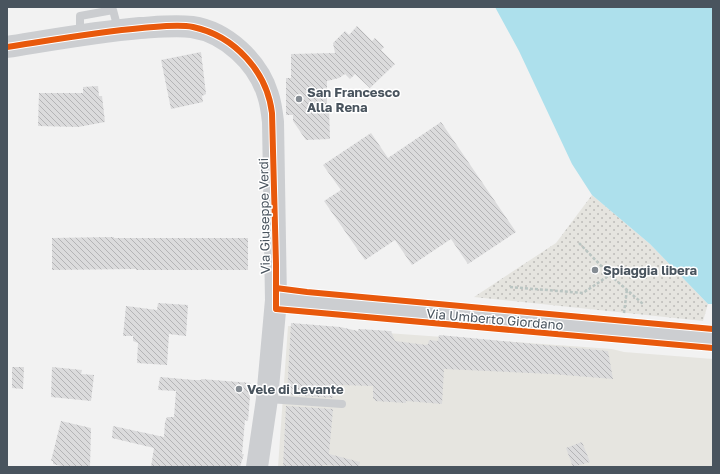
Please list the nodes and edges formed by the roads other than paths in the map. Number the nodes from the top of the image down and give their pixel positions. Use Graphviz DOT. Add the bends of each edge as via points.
graph roads {
  1 [pos="7,47"];
  2 [pos="276,300"];
  3 [pos="713,338"];
  4 [pos="267,399"];
  5 [pos="342,404"];
  6 [pos="257,467"];
  1 -- 2 [label="main road, Via Giuseppe Verdi" via="118,30 164,26 192,27 227,41 246,58 268,94 273,122"];
  2 -- 3 [label="main road, Via Umberto Giordano"];
  2 -- 4 [label="main road, Via Giuseppe Verdi"];
  4 -- 5 [label="lane"];
  4 -- 6 [label="main road, Via Giuseppe Verdi"];
}
